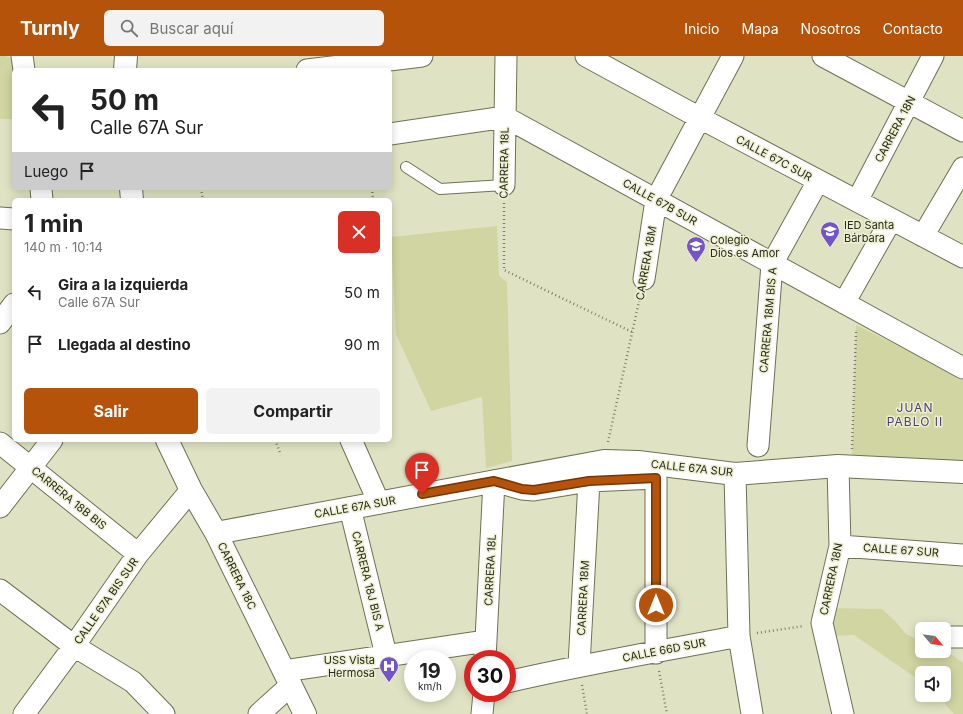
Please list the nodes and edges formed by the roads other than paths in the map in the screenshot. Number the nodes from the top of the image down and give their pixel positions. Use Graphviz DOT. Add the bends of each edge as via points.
graph roads {
  1 [pos="22,56"];
  2 [pos="126,56"];
  3 [pos="422,56"];
  4 [pos="506,56"];
  5 [pos="586,56"];
  6 [pos="733,56"];
  7 [pos="823,56"];
  8 [pos="933,56"];
  9 [pos="24,68"];
  10 [pos="125,68"];
  11 [pos="323,68"];
  12 [pos="910,102"];
  13 [pos="505,117"];
  14 [pos="700,118"];
  15 [pos="963,131"];
  16 [pos="392,134"];
  17 [pos="406,167"];
  18 [pos="963,170"];
  19 [pos="818,181"];
  20 [pos="504,185"];
  21 [pos="656,200"];
  22 [pos="856,201"];
  23 [pos="0,218"];
  24 [pos="12,219"];
  25 [pos="891,220"];
  26 [pos="922,236"];
  27 [pos="963,257"];
  28 [pos="772,264"];
  29 [pos="644,279"];
  30 [pos="12,307"];
  31 [pos="852,307"];
  32 [pos="0,323"];
  33 [pos="963,368"];
  34 [pos="50,442"];
  35 [pos="168,442"];
  36 [pos="353,442"];
  37 [pos="0,443"];
  38 [pos="758,446"];
  39 [pos="31,466"];
  40 [pos="845,467"];
  41 [pos="963,472"];
  42 [pos="735,474"];
  43 [pos="494,481"];
  44 [pos="589,481"];
  45 [pos="191,490"];
  46 [pos="379,503"];
  47 [pos="0,507"];
  48 [pos="350,508"];
  49 [pos="216,533"];
  50 [pos="840,546"];
  51 [pos="138,554"];
  52 [pos="963,555"];
  53 [pos="0,590"];
  54 [pos="739,636"];
  55 [pos="951,637"];
  56 [pos="963,637"];
  57 [pos="74,646"];
  58 [pos="486,650"];
  59 [pos="464,651"];
  60 [pos="656,653"];
  61 [pos="386,655"];
  62 [pos="579,665"];
  63 [pos="287,678"];
  64 [pos="516,680"];
  65 [pos="483,702"];
  66 [pos="24,714"];
  67 [pos="164,714"];
  68 [pos="260,714"];
  69 [pos="305,714"];
  70 [pos="482,714"];
  71 [pos="752,714"];
  72 [pos="843,714"];
  1 -- 9 [label="street"];
  2 -- 10 [label="street"];
  3 -- 11 [label="street"];
  4 -- 13 [label="street, CARRERA 18L"];
  5 -- 14 [label="street, CALLE 67C SUR"];
  6 -- 14 [label="street, CARRERA 18M"];
  7 -- 12 [label="street"];
  8 -- 12 [label="street, CARRERA 18N"];
  12 -- 15 [label="street"];
  12 -- 22 [label="street, CARRERA 18N"];
  13 -- 16 [label="street"];
  13 -- 20 [label="street, CARRERA 18L"];
  13 -- 21 [label="street, CALLE 67B SUR"];
  14 -- 19 [label="street, CALLE 67C SUR"];
  14 -- 21 [label="street, CARRERA 18M"];
  17 -- 20 [label="lane" via="440,189"];
  18 -- 26 [label="street"];
  19 -- 22 [label="street, CALLE 67C SUR"];
  19 -- 28 [label="street, CARRERA 18M BIS A"];
  21 -- 28 [label="street, CALLE 67B SUR"];
  21 -- 29 [label="street, CARRERA 18M"];
  22 -- 25 [label="street, CALLE 67C SUR"];
  23 -- 24 [label="street"];
  25 -- 26 [label="street, CALLE 67C SUR"];
  25 -- 31 [label="street"];
  26 -- 27 [label="street, CALLE 67C SUR"];
  28 -- 31 [label="street, CALLE 67B SUR"];
  28 -- 38 [label="street, CARRERA 18M BIS A"];
  30 -- 32 [label="street"];
  31 -- 33 [label="street, CALLE 67B SUR"];
  34 -- 39 [label="street"];
  35 -- 45 [label="street, CARRERA 18C"];
  36 -- 46 [label="street"];
  37 -- 39 [label="street, CARRERA 18B BIS"];
  39 -- 47 [label="street"];
  39 -- 51 [label="street, CARRERA 18B BIS"];
  40 -- 41 [label="street, CALLE 67A SUR"];
  40 -- 42 [label="street, CALLE 67A SUR"];
  40 -- 50 [label="street, CARRERA 18N"];
  42 -- 43 [label="street, CALLE 67A SUR" via="638,462 604,461"];
  42 -- 54 [label="street"];
  43 -- 44 [label="street, CALLE 67A SUR" via="534,490"];
  43 -- 46 [label="street, CALLE 67A SUR"];
  43 -- 58 [label="street, CARRERA 18L"];
  44 -- 60 [label="street, CALLE 67A SUR" via="656,478"];
  44 -- 62 [label="street, CARRERA 18M"];
  45 -- 49 [label="street, CARRERA 18C"];
  45 -- 51 [label="street, CALLE 67A BIS SUR"];
  46 -- 48 [label="street, CALLE 67A SUR"];
  48 -- 49 [label="street, CALLE 67A SUR"];
  48 -- 61 [label="street, CARRERA 18J BIS A"];
  49 -- 63 [label="street, CARRERA 18C"];
  50 -- 52 [label="street, CALLE 67 SUR"];
  50 -- 72 [label="street, CARRERA 18N" via="822,623"];
  51 -- 57 [label="street, CALLE 67A BIS SUR"];
  53 -- 57 [label="street"];
  54 -- 60 [label="street, CALLE 66D SUR"];
  54 -- 71 [label="street"];
  55 -- 56 [label="street"];
  57 -- 66 [label="street, CALLE 67A BIS SUR"];
  57 -- 67 [label="street" via="133,682"];
  59 -- 61 [label="street"];
  60 -- 62 [label="street, CALLE 66D SUR"];
  61 -- 63 [label="street"];
  62 -- 64 [label="street, CALLE 66D SUR"];
  63 -- 68 [label="street"];
  63 -- 69 [label="street, CARRERA 18C"];
  65 -- 70 [label="street"];
}
